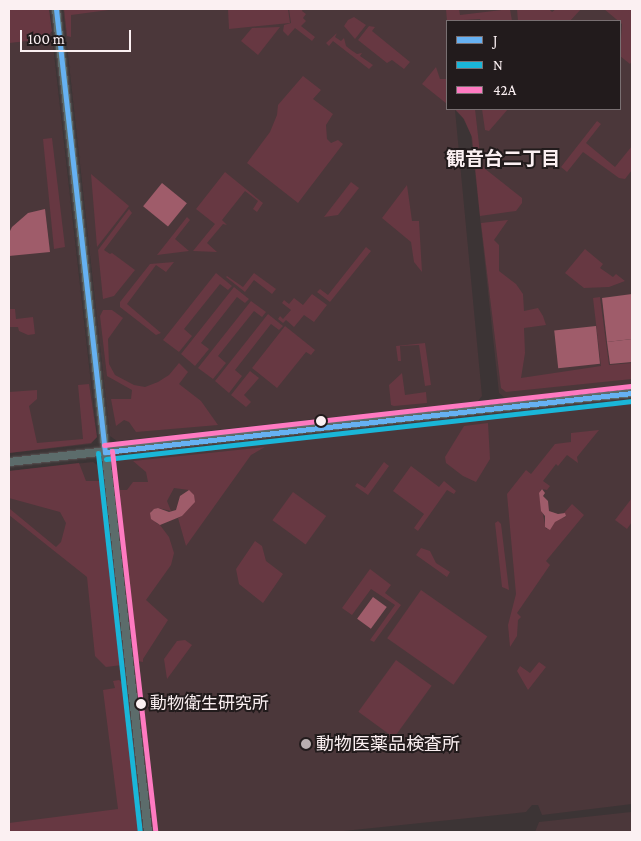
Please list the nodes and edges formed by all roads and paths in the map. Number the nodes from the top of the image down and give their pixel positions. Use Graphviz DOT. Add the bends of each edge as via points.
graph roads {
  1 [pos="56,9"];
  2 [pos="632,393"];
  3 [pos="106,452"];
  4 [pos="9,462"];
  5 [pos="148,832"];
  1 -- 3 [label="street"];
  2 -- 3 [label="street"];
  3 -- 4 [label="street"];
  3 -- 5 [label="street"];
}
